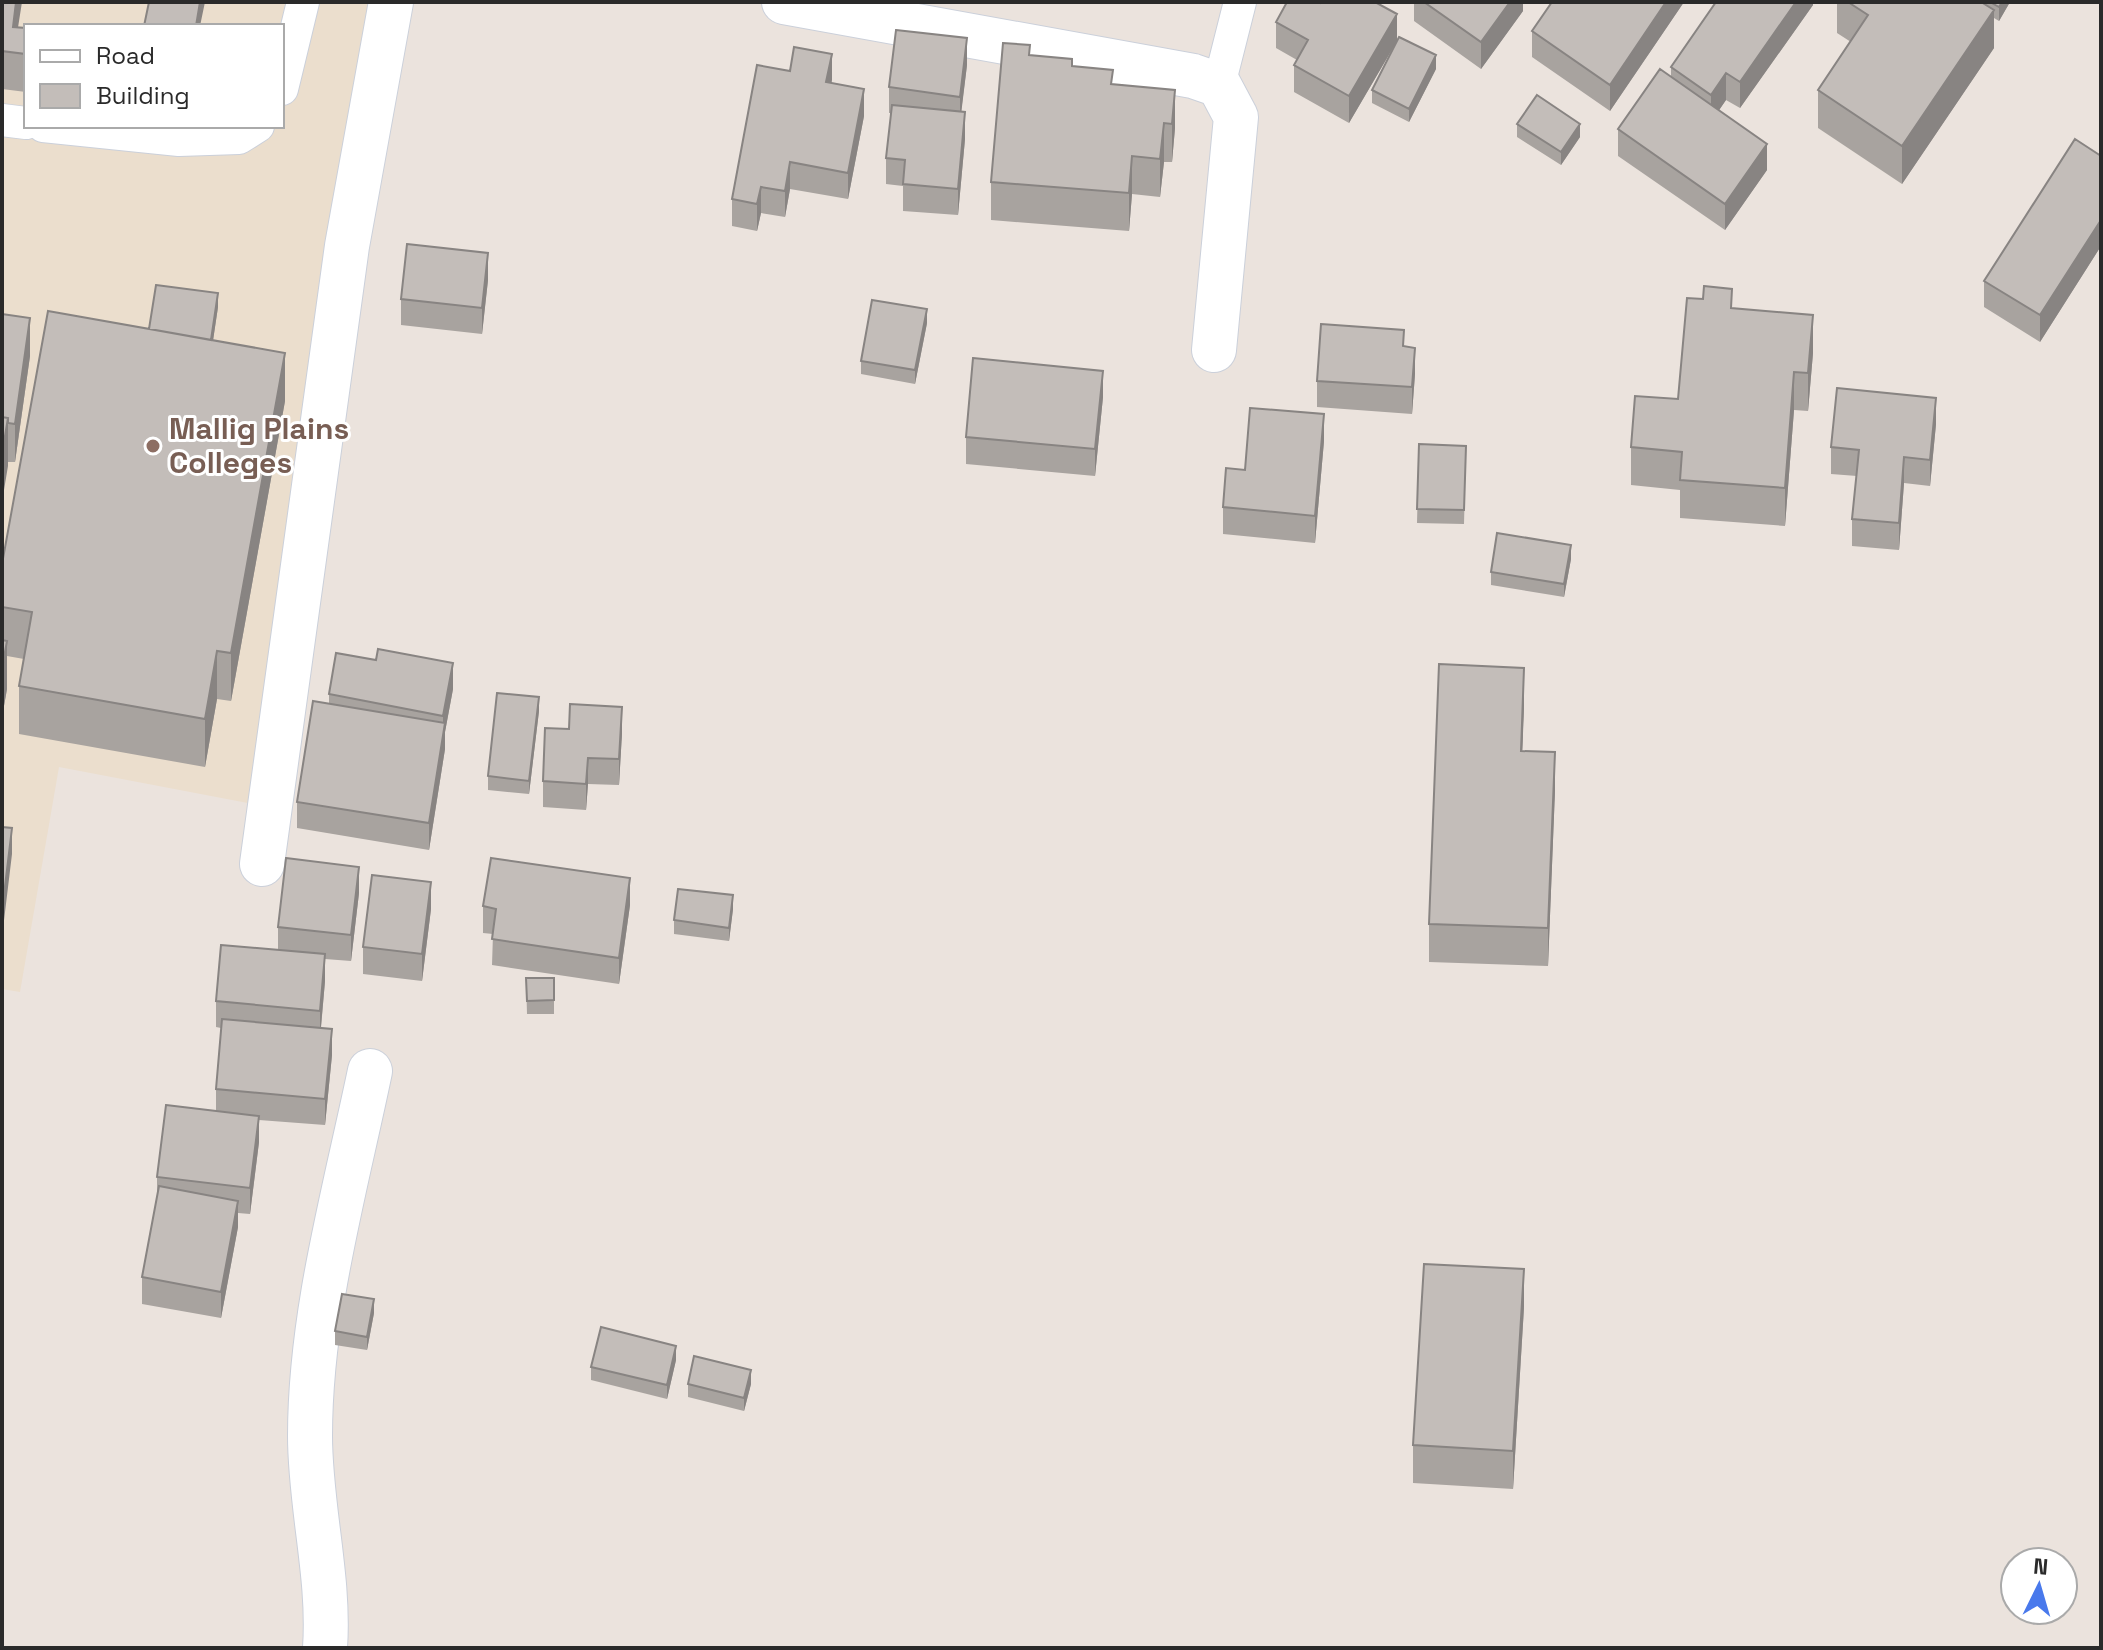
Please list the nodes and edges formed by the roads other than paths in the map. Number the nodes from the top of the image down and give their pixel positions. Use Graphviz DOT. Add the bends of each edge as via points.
graph roads {
  1 [pos="303,2"];
  2 [pos="391,2"];
  3 [pos="784,2"];
  4 [pos="1240,2"];
  5 [pos="284,81"];
  6 [pos="1219,85"];
  7 [pos="2,120"];
  8 [pos="24,123"];
  9 [pos="62,128"];
  10 [pos="255,128"];
  11 [pos="1214,350"];
  12 [pos="262,864"];
  13 [pos="370,1071"];
  14 [pos="325,1648"];
  1 -- 5 [label="lane"];
  2 -- 12 [label="street" via="347,246"];
  3 -- 6 [label="street"];
  4 -- 6 [label="lane"];
  6 -- 11 [label="street" via="1236,117"];
  7 -- 8 [label="lane"];
  9 -- 10 [label="lane" via="179,140 239,138"];
  13 -- 14 [label="street" via="325,1284 311,1382 310,1440"];
}
